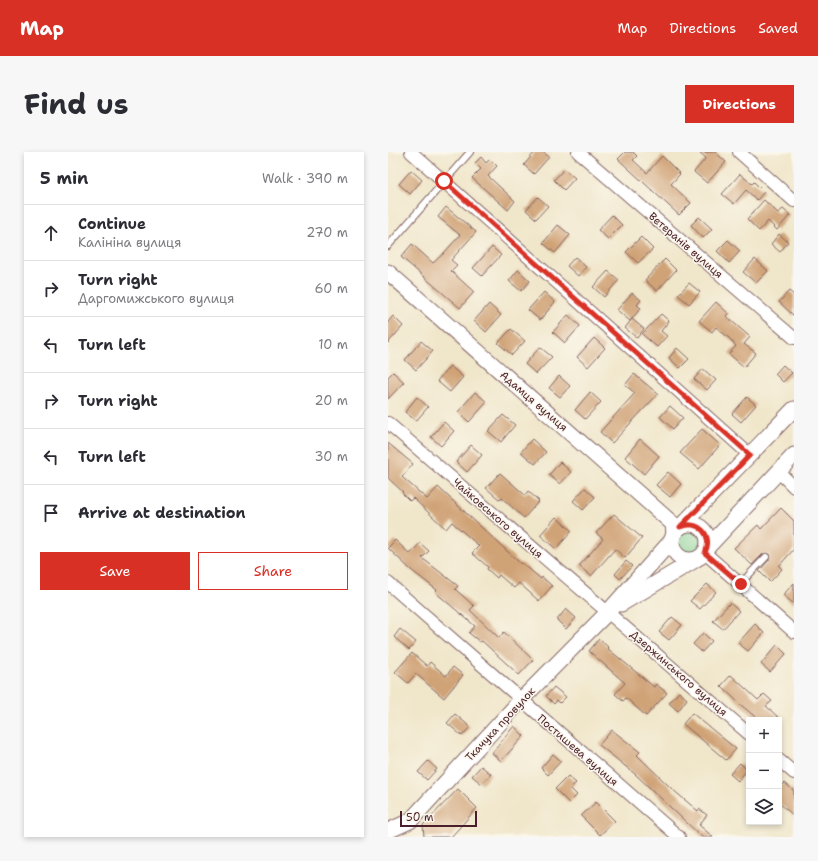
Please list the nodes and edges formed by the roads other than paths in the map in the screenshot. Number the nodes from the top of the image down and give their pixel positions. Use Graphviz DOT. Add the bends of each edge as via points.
graph roads {
  1 [pos="412,152"];
  2 [pos="470,152"];
  3 [pos="578,152"];
  4 [pos="739,152"];
  5 [pos="444,181"];
  6 [pos="794,201"];
  7 [pos="388,246"];
  8 [pos="388,272"];
  9 [pos="794,338"];
  10 [pos="794,409"];
  11 [pos="388,423"];
  12 [pos="750,455"];
  13 [pos="794,455"];
  14 [pos="778,472"];
  15 [pos="794,487"];
  16 [pos="675,533"];
  17 [pos="702,554"];
  18 [pos="766,557"];
  19 [pos="388,583"];
  20 [pos="741,584"];
  21 [pos="608,612"];
  22 [pos="794,632"];
  23 [pos="521,700"];
  24 [pos="746,731"];
  25 [pos="782,763"];
  26 [pos="794,773"];
  27 [pos="410,821"];
  28 [pos="388,831"];
  29 [pos="398,837"];
  30 [pos="679,837"];
  1 -- 5 [label="street"];
  2 -- 5 [label="lane"];
  3 -- 9 [label="street, Ветеранів вулиця"];
  4 -- 6 [label="street"];
  5 -- 7 [label="lane"];
  5 -- 12 [label="street"];
  8 -- 16 [label="street, Адамця вулиця" via="673,524"];
  10 -- 12 [label="street"];
  11 -- 21 [label="street, Чайковського вулиця"];
  12 -- 16 [label="street"];
  13 -- 14 [label="street"];
  14 -- 15 [label="street"];
  14 -- 17 [label="street"];
  16 -- 17 [label="street" via="674,551 678,556 689,560"];
  16 -- 17 [label="street" via="691,524 701,528 708,537"];
  16 -- 21 [label="street"];
  17 -- 20 [label="street"];
  17 -- 21 [label="street"];
  18 -- 20 [label="lane"];
  19 -- 23 [label="street, Постишева вулиця"];
  20 -- 22 [label="street"];
  21 -- 23 [label="street, Ткачука провулок"];
  21 -- 24 [label="street, Дзержинського вулиця"];
  23 -- 27 [label="street, Ткачука провулок"];
  23 -- 30 [label="street, Постишева вулиця"];
  25 -- 26 [label="street"];
  27 -- 28 [label="street, Ткачука провулок"];
  27 -- 29 [label="street"];
}
